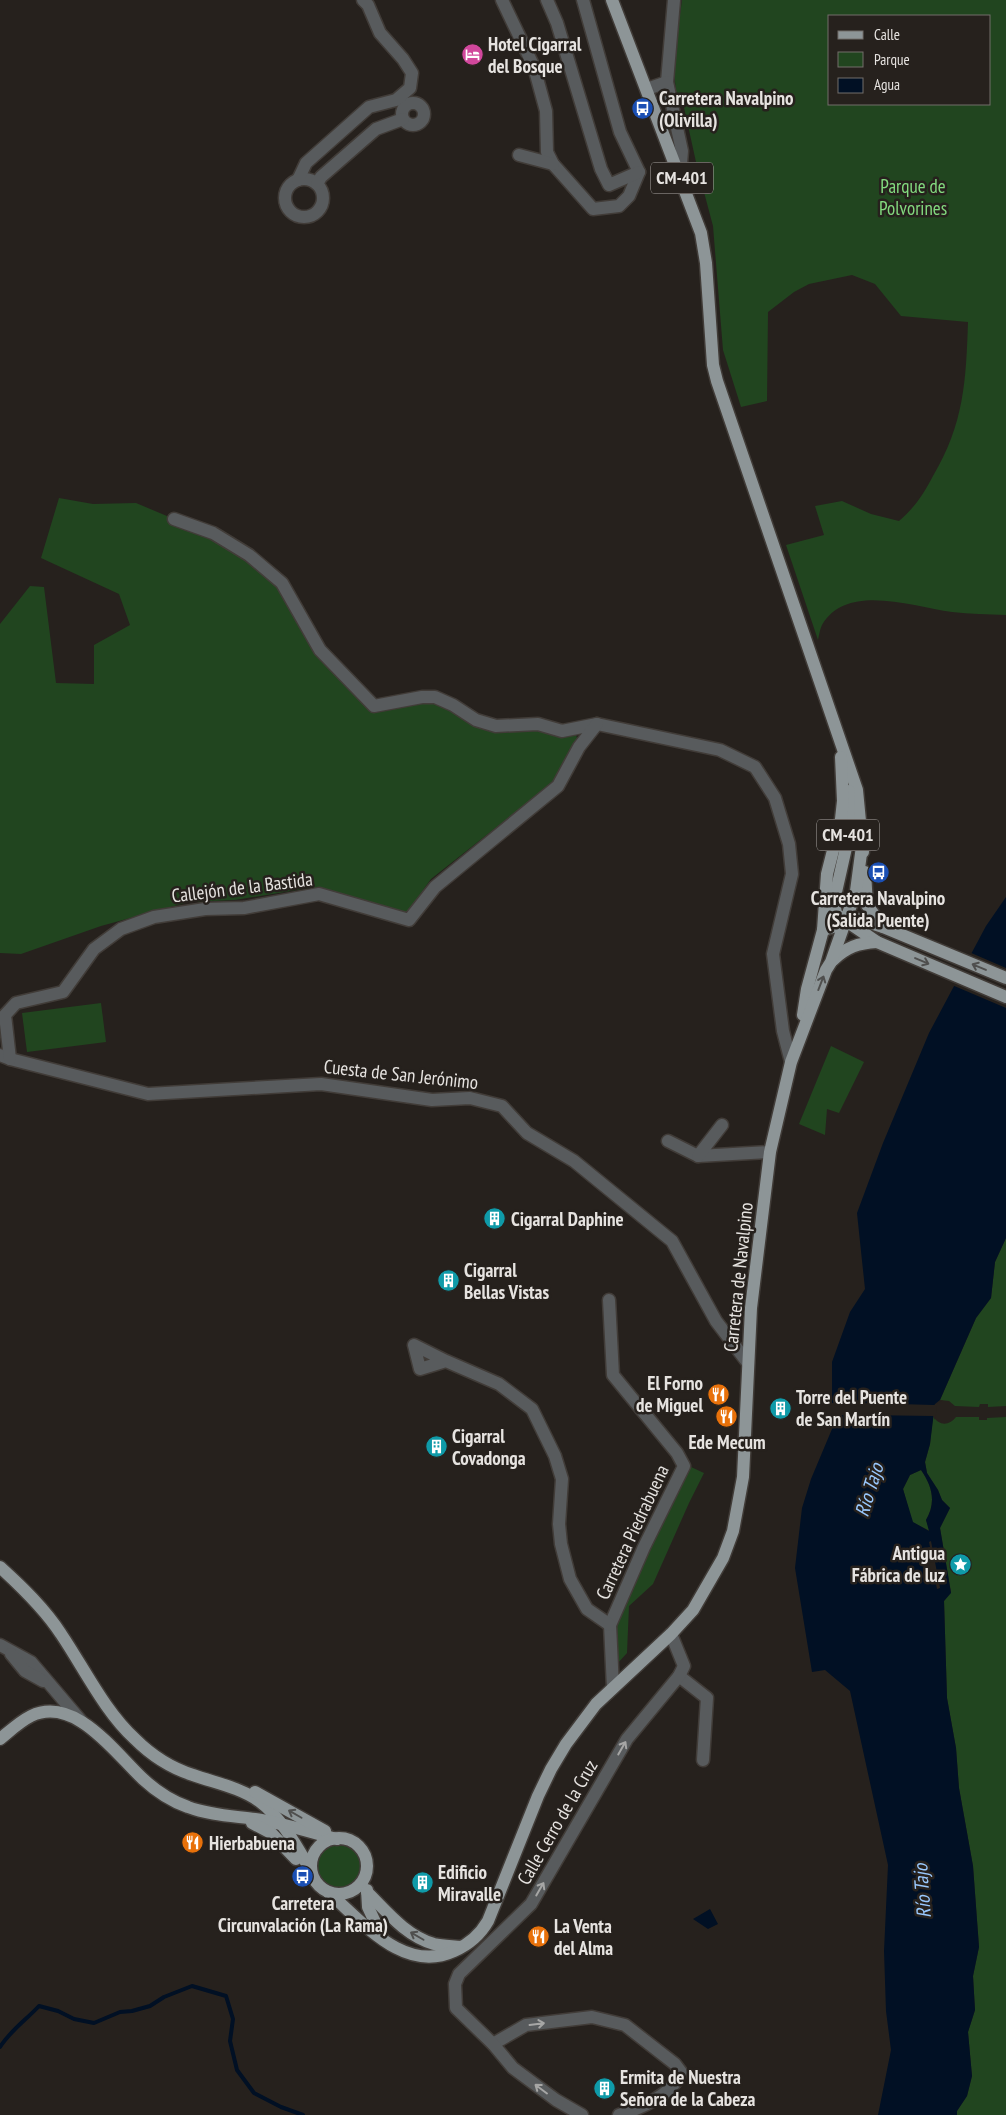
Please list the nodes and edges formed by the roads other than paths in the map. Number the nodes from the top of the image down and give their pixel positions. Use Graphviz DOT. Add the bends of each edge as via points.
graph roads {
  1 [pos="363,0"];
  2 [pos="502,0"];
  3 [pos="547,0"];
  4 [pos="583,0"];
  5 [pos="612,0"];
  6 [pos="674,0"];
  7 [pos="667,82"];
  8 [pos="647,89"];
  9 [pos="403,120"];
  10 [pos="519,155"];
  11 [pos="553,164"];
  12 [pos="639,172"];
  13 [pos="680,175"];
  14 [pos="298,180"];
  15 [pos="317,184"];
  16 [pos="174,519"];
  17 [pos="597,724"];
  18 [pos="840,743"];
  19 [pos="862,846"];
  20 [pos="845,922"];
  21 [pos="883,927"];
  22 [pos="823,930"];
  23 [pos="877,942"];
  24 [pos="831,962"];
  25 [pos="1006,978"];
  26 [pos="1006,997"];
  27 [pos="800,1037"];
  28 [pos="5,1057"];
  29 [pos="791,1062"];
  30 [pos="722,1125"];
  31 [pos="668,1141"];
  32 [pos="770,1152"];
  33 [pos="698,1156"];
  34 [pos="609,1300"];
  35 [pos="446,1362"];
  36 [pos="748,1362"];
  37 [pos="0,1567"];
  38 [pos="610,1624"];
  39 [pos="671,1634"];
  40 [pos="3,1646"];
  41 [pos="679,1676"];
  42 [pos="613,1688"];
  43 [pos="82,1722"];
  44 [pos="0,1739"];
  45 [pos="703,1760"];
  46 [pos="238,1789"];
  47 [pos="236,1817"];
  48 [pos="281,1825"];
  49 [pos="337,1839"];
  50 [pos="311,1871"];
  51 [pos="364,1877"];
  52 [pos="329,1892"];
  53 [pos="367,1892"];
  54 [pos="491,1914"];
  55 [pos="508,1926"];
  56 [pos="383,1940"];
  57 [pos="463,1947"];
  58 [pos="493,2044"];
  59 [pos="582,2115"];
  60 [pos="619,2115"];
  1 -- 14 [label="street" via="380,33 412,73 410,88 396,100 369,107 306,163"];
  2 -- 11 [label="street" via="534,67 546,111 547,152"];
  3 -- 12 [label="street" via="557,23 601,169 609,185"];
  4 -- 12 [label="street" via="620,132"];
  5 -- 8 [label="main road, CM-401"];
  6 -- 7 [label="street"];
  7 -- 8 [label="street"];
  7 -- 13 [label="street" via="682,151"];
  8 -- 13 [label="main road, CM-401"];
  9 -- 15 [label="street" via="376,129"];
  10 -- 11 [label="street"];
  11 -- 12 [label="street" via="593,209 619,206 629,196"];
  13 -- 18 [label="main road, CM-401" via="702,233 717,381"];
  14 -- 15 [label="street" via="308,179"];
  14 -- 15 [label="street" via="286,192 286,203 292,213 303,217 314,214 321,206 322,194"];
  16 -- 17 [label="street" via="213,533 249,555 282,583 320,650 374,706 435,697 476,720 496,726 538,724 562,731"];
  17 -- 28 [label="street, Callejón de la Bastida" via="579,747 558,786 435,887 409,920 319,894 244,908 205,909 154,917 121,929 94,948 63,992 16,1003 5,1015"];
  17 -- 29 [label="street" via="720,750 755,767 775,798 789,844 792,874 773,954 783,1031"];
  18 -- 19 [label="main road, CM-401" via="857,790"];
  18 -- 20 [label="main road, CM-401" via="850,790 850,815 834,901 836,914"];
  18 -- 22 [label="main road" via="842,810 827,874"];
  19 -- 20 [label="main road" via="856,891"];
  19 -- 21 [label="main road, CM-401" via="867,906"];
  20 -- 21 [label="main road" via="858,919"];
  20 -- 22 [label="main road"];
  20 -- 23 [label="main road"];
  20 -- 24 [label="main road"];
  25 -- 21 [label="main road, one-way"];
  22 -- 27 [label="main road" via="807,989"];
  23 -- 24 [label="main road" via="854,944"];
  23 -- 26 [label="main road, one-way"];
  27 -- 24 [label="main road, one-way"];
  27 -- 29 [label="main road, Carretera de Navalpino"];
  28 -- 36 [label="street, Cuesta de San Jerónimo" via="148,1094 321,1084 432,1100 470,1098 502,1106 527,1133 574,1161 672,1241 716,1320"];
  29 -- 32 [label="main road, Carretera de Navalpino"];
  30 -- 33 [label="street"];
  31 -- 33 [label="street"];
  32 -- 33 [label="street"];
  32 -- 36 [label="main road, Carretera de Navalpino" via="751,1308"];
  34 -- 38 [label="street, Carretera Piedrabuena" via="613,1375 677,1452 684,1466"];
  35 -- 38 [label="street, Carretera Piedrabuena" via="499,1384 532,1409 555,1456 562,1479 559,1524 570,1579 587,1609"];
  36 -- 39 [label="main road, Carretera de Navalpino" via="744,1477 733,1531 703,1595"];
  37 -- 46 [label="main road" via="60,1632 115,1716 135,1740 175,1767"];
  38 -- 42 [label="street, Carretera Piedrabuena"];
  39 -- 41 [label="street" via="684,1666"];
  39 -- 42 [label="main road, Carretera de Navalpino"];
  40 -- 43 [label="street" via="25,1671 53,1686"];
  41 -- 45 [label="street" via="707,1698"];
  55 -- 41 [label="street, Calle Cerro de la Cruz, one-way" via="531,1904 627,1739"];
  42 -- 54 [label="main road, Carretera de Navalpino" via="578,1727 551,1769"];
  43 -- 44 [label="main road" via="58,1712 44,1712 21,1722"];
  43 -- 47 [label="main road" via="166,1796 202,1811"];
  46 -- 48 [label="main road" via="261,1803"];
  49 -- 46 [label="main road, one-way" via="269,1799"];
  47 -- 48 [label="main road"];
  47 -- 50 [label="main road" via="271,1832 303,1867"];
  48 -- 49 [label="main road"];
  48 -- 50 [label="main road"];
  49 -- 50 [label="main road" via="320,1846 314,1853"];
  49 -- 51 [label="main road" via="352,1842 363,1854"];
  50 -- 52 [label="main road" via="317,1884"];
  51 -- 52 [label="main road" via="360,1884 346,1893"];
  51 -- 53 [label="main road"];
  52 -- 56 [label="main road"];
  53 -- 56 [label="main road" via="368,1907"];
  57 -- 53 [label="main road, one-way" via="422,1940 405,1930"];
  54 -- 55 [label="street"];
  54 -- 57 [label="main road, Carretera de Navalpino" via="480,1933"];
  55 -- 58 [label="street, Calle Cerro de la Cruz" via="459,1974 455,1984 456,2008"];
  56 -- 57 [label="main road" via="399,1950 420,1956 444,1956"];
  59 -- 58 [label="street, one-way" via="512,2068"];
  58 -- 60 [label="street, one-way" via="526,2025 592,2017 625,2025 681,2072 657,2099"];
}
